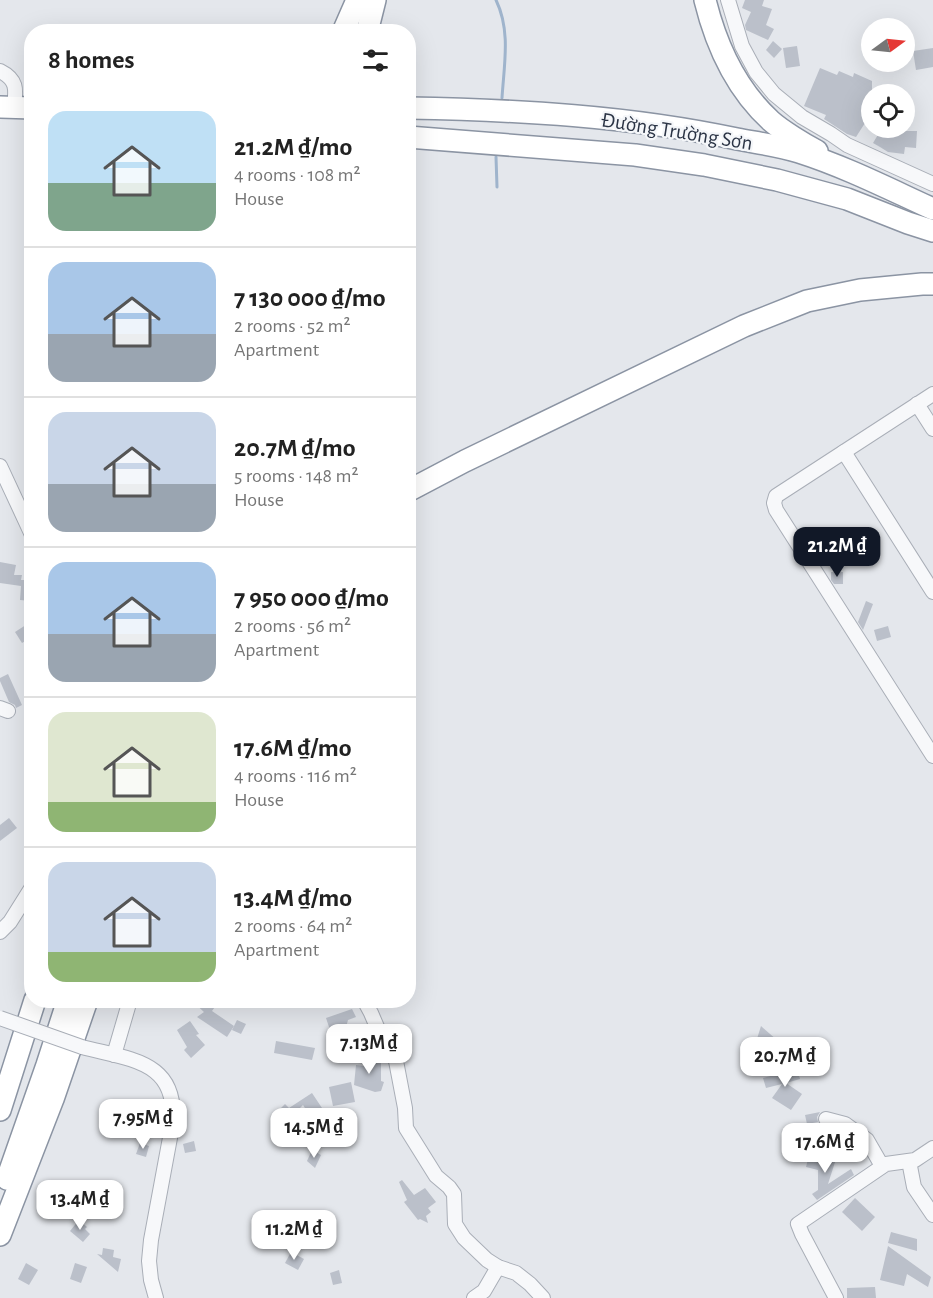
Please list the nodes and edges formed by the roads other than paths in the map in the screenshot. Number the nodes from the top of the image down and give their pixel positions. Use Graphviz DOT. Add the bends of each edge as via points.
graph roads {
  1 [pos="357,0"];
  2 [pos="375,0"];
  3 [pos="705,0"];
  4 [pos="728,0"];
  5 [pos="348,24"];
  6 [pos="369,24"];
  7 [pos="0,71"];
  8 [pos="15,108"];
  9 [pos="416,108"];
  10 [pos="416,138"];
  11 [pos="416,142"];
  12 [pos="466,142"];
  13 [pos="933,184"];
  14 [pos="933,209"];
  15 [pos="933,231"];
  16 [pos="933,285"];
  17 [pos="933,394"];
  18 [pos="917,404"];
  19 [pos="933,429"];
  20 [pos="844,452"];
  21 [pos="0,466"];
  22 [pos="416,487"];
  23 [pos="16,499"];
  24 [pos="1,500"];
  25 [pos="24,517"];
  26 [pos="933,592"];
  27 [pos="933,756"];
  28 [pos="24,900"];
  29 [pos="0,932"];
  30 [pos="32,1008"];
  31 [pos="65,1008"];
  32 [pos="84,1008"];
  33 [pos="128,1008"];
  34 [pos="368,1008"];
  35 [pos="0,1018"];
  36 [pos="114,1055"];
  37 [pos="0,1110"];
  38 [pos="826,1119"];
  39 [pos="932,1151"];
  40 [pos="909,1161"];
  41 [pos="882,1166"];
  42 [pos="0,1199"];
  43 [pos="933,1215"];
  44 [pos="0,1235"];
  45 [pos="498,1267"];
  46 [pos="156,1298"];
  47 [pos="474,1298"];
  48 [pos="543,1298"];
  49 [pos="836,1298"];
  1 -- 5 [label="highway"];
  2 -- 6 [label="highway"];
  3 -- 14 [label="highway" via="734,74 772,122 814,150"];
  4 -- 13 [label="street" via="742,46 774,94 847,145"];
  7 -- 8 [label="street" via="14,82"];
  9 -- 14 [label="highway, Đường Trường Sơn" via="615,118 704,132 799,152"];
  10 -- 12 [label="highway, Đường Trường Sơn"];
  11 -- 12 [label="highway"];
  12 -- 15 [label="highway, Đường Trường Sơn" via="635,155 704,165 847,199"];
  16 -- 22 [label="highway" via="860,290 807,301 744,326"];
  17 -- 18 [label="street"];
  18 -- 19 [label="street"];
  18 -- 20 [label="street"];
  20 -- 26 [label="street"];
  20 -- 27 [label="street" via="776,496 776,510"];
  21 -- 23 [label="street"];
  23 -- 24 [label="street"];
  23 -- 25 [label="street"];
  28 -- 29 [label="street"];
  30 -- 37 [label="highway"];
  31 -- 42 [label="highway"];
  32 -- 44 [label="highway"];
  33 -- 36 [label="street"];
  34 -- 45 [label="street" via="396,1061 406,1128 436,1176 454,1194 455,1224 464,1238"];
  35 -- 36 [label="street, bridge"];
  36 -- 46 [label="street" via="151,1067 171,1093 172,1127 150,1240 150,1280"];
  38 -- 41 [label="street" via="845,1124 867,1140"];
  39 -- 40 [label="street"];
  40 -- 41 [label="street"];
  40 -- 43 [label="street" via="914,1187"];
  41 -- 49 [label="street" via="798,1224"];
  45 -- 47 [label="street" via="484,1291"];
  45 -- 48 [label="street" via="516,1273"];
}
